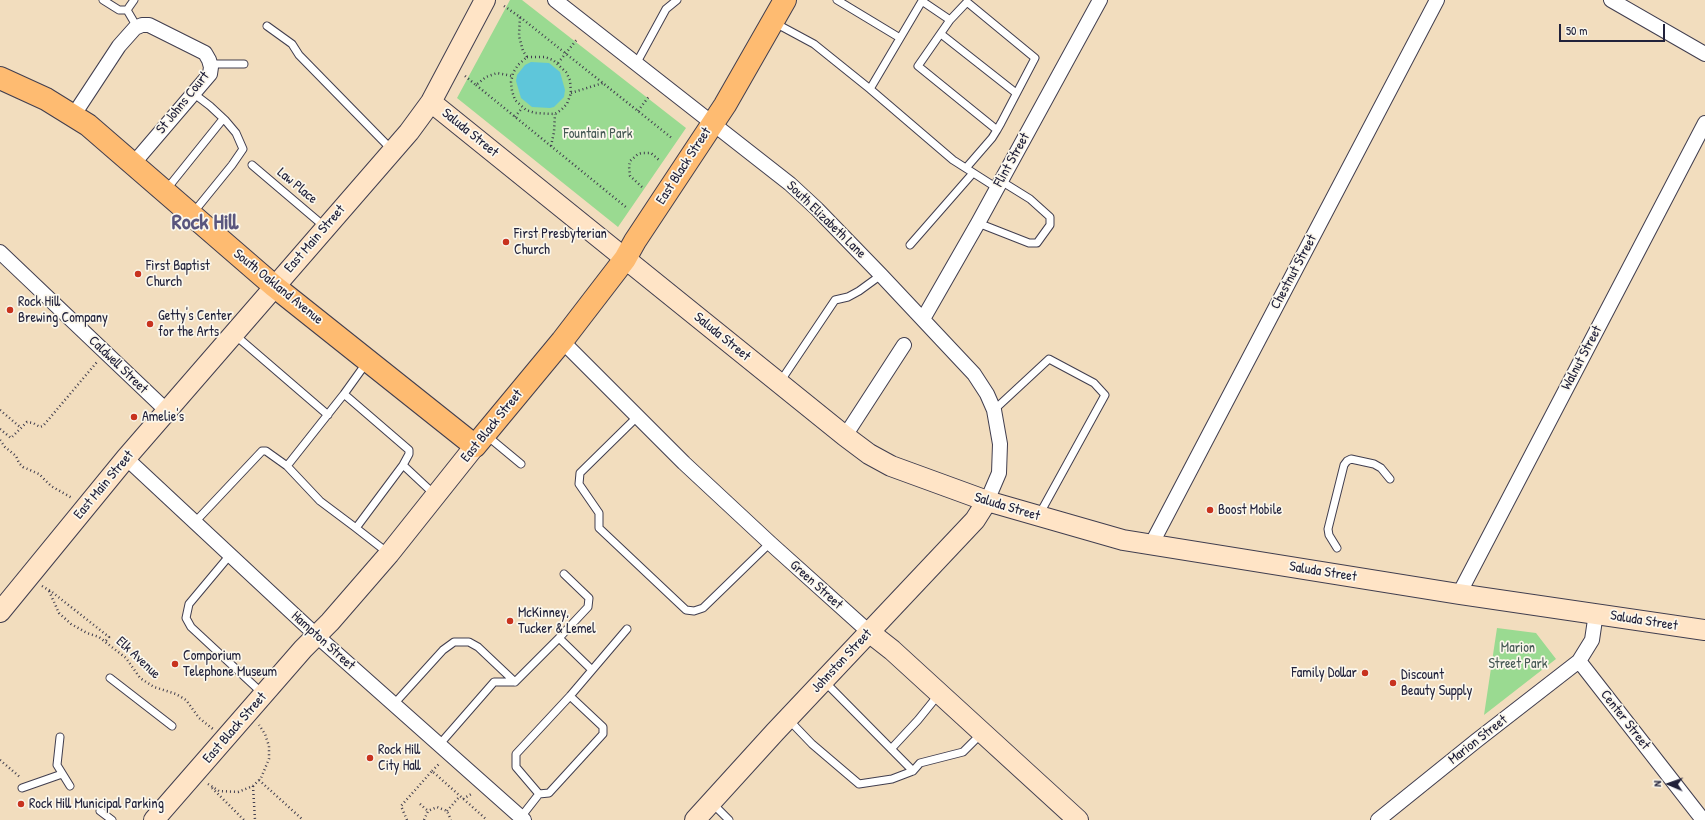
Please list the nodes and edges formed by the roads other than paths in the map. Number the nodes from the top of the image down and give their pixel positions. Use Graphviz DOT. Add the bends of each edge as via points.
graph roads {
  1 [pos="103,0"];
  2 [pos="134,0"];
  3 [pos="485,0"];
  4 [pos="555,0"];
  5 [pos="678,0"];
  6 [pos="785,0"];
  7 [pos="837,0"];
  8 [pos="922,0"];
  9 [pos="1100,0"];
  10 [pos="1437,0"];
  11 [pos="1611,0"];
  12 [pos="127,10"];
  13 [pos="950,20"];
  14 [pos="773,22"];
  15 [pos="267,26"];
  16 [pos="137,27"];
  17 [pos="941,34"];
  18 [pos="900,38"];
  19 [pos="1705,54"];
  20 [pos="210,64"];
  21 [pos="244,64"];
  22 [pos="636,64"];
  23 [pos="0,78"];
  24 [pos="870,89"];
  25 [pos="194,93"];
  26 [pos="1016,93"];
  27 [pos="431,102"];
  28 [pos="74,116"];
  29 [pos="223,119"];
  30 [pos="712,123"];
  31 [pos="1705,123"];
  32 [pos="997,130"];
  33 [pos="392,150"];
  34 [pos="133,164"];
  35 [pos="252,165"];
  36 [pos="966,168"];
  37 [pos="973,173"];
  38 [pos="999,185"];
  39 [pos="165,191"];
  40 [pos="192,215"];
  41 [pos="978,223"];
  42 [pos="325,227"];
  43 [pos="910,245"];
  44 [pos="0,252"];
  45 [pos="625,259"];
  46 [pos="881,275"];
  47 [pos="274,286"];
  48 [pos="923,319"];
  49 [pos="233,333"];
  50 [pos="562,341"];
  51 [pos="904,346"];
  52 [pos="368,360"];
  53 [pos="779,383"];
  54 [pos="344,394"];
  55 [pos="994,410"];
  56 [pos="167,411"];
  57 [pos="328,415"];
  58 [pos="637,417"];
  59 [pos="845,436"];
  60 [pos="480,440"];
  61 [pos="126,458"];
  62 [pos="521,464"];
  63 [pos="403,465"];
  64 [pos="287,466"];
  65 [pos="1390,479"];
  66 [pos="436,496"];
  67 [pos="987,501"];
  68 [pos="1038,516"];
  69 [pos="195,522"];
  70 [pos="356,528"];
  71 [pos="770,543"];
  72 [pos="1151,545"];
  73 [pos="1337,548"];
  74 [pos="389,554"];
  75 [pos="230,555"];
  76 [pos="564,574"];
  77 [pos="1459,594"];
  78 [pos="0,612"];
  79 [pos="1596,613"];
  80 [pos="627,629"];
  81 [pos="1705,630"];
  82 [pos="869,632"];
  83 [pos="317,636"];
  84 [pos="559,638"];
  85 [pos="1579,661"];
  86 [pos="592,670"];
  87 [pos="110,678"];
  88 [pos="824,681"];
  89 [pos="515,682"];
  90 [pos="264,694"];
  91 [pos="939,694"];
  92 [pos="570,696"];
  93 [pos="394,704"];
  94 [pos="788,719"];
  95 [pos="172,726"];
  96 [pos="982,733"];
  97 [pos="60,737"];
  98 [pos="439,744"];
  99 [pos="891,749"];
  100 [pos="913,771"];
  101 [pos="62,774"];
  102 [pos="70,786"];
  103 [pos="26,787"];
  104 [pos="539,794"];
  105 [pos="711,802"];
  106 [pos="100,811"];
  107 [pos="522,819"];
  108 [pos="112,820"];
  109 [pos="154,820"];
  110 [pos="695,820"];
  111 [pos="729,820"];
  112 [pos="1078,820"];
  113 [pos="1378,820"];
  114 [pos="1703,820"];
  1 -- 12 [label="lane" via="119,10"];
  2 -- 12 [label="lane"];
  3 -- 27 [label="main road, East Main Street"];
  4 -- 22 [label="street, South Elizabeth Lane"];
  5 -- 22 [label="lane" via="666,9"];
  6 -- 14 [label="main road, East Black Street"];
  7 -- 18 [label="lane"];
  8 -- 13 [label="lane"];
  8 -- 18 [label="lane"];
  9 -- 38 [label="street, Flint Street"];
  10 -- 72 [label="street, Chestnut Street"];
  11 -- 19 [label="street"];
  12 -- 16 [label="lane"];
  13 -- 17 [label="lane"];
  13 -- 26 [label="lane" via="967,2 1035,58"];
  14 -- 24 [label="lane" via="814,44"];
  14 -- 30 [label="main road, East Black Street"];
  15 -- 33 [label="lane" via="292,44 299,55"];
  16 -- 20 [label="street, St Johns Court" via="149,25 198,49 205,53"];
  16 -- 28 [label="street" via="119,46"];
  17 -- 26 [label="lane"];
  17 -- 32 [label="lane" via="918,66"];
  18 -- 24 [label="lane"];
  20 -- 21 [label="lane"];
  20 -- 25 [label="street, St Johns Court" via="210,74"];
  22 -- 30 [label="street, South Elizabeth Lane"];
  23 -- 28 [label="main road, South Oakland Avenue" via="46,99"];
  24 -- 36 [label="lane" via="953,160"];
  25 -- 29 [label="lane"];
  25 -- 34 [label="street, St Johns Court"];
  26 -- 32 [label="lane"];
  27 -- 33 [label="main road, East Main Street"];
  27 -- 45 [label="main road, Saluda Street"];
  28 -- 34 [label="main road, South Oakland Avenue"];
  29 -- 39 [label="lane"];
  29 -- 40 [label="lane" via="236,134 243,149"];
  30 -- 45 [label="main road, East Black Street"];
  30 -- 46 [label="street, South Elizabeth Lane" via="790,184"];
  31 -- 77 [label="street, Walnut Street"];
  32 -- 36 [label="lane"];
  33 -- 42 [label="main road, East Main Street"];
  34 -- 39 [label="main road, South Oakland Avenue"];
  35 -- 42 [label="lane, Law Place"];
  36 -- 37 [label="lane"];
  37 -- 38 [label="lane"];
  37 -- 43 [label="lane"];
  38 -- 41 [label="street, Flint Street"];
  38 -- 41 [label="lane" via="1030,199 1050,217 1050,225 1037,243 1029,244"];
  39 -- 40 [label="main road, South Oakland Avenue"];
  40 -- 47 [label="main road, South Oakland Avenue"];
  41 -- 48 [label="street, Flint Street"];
  42 -- 47 [label="main road, East Main Street"];
  44 -- 56 [label="street, Caldwell Street"];
  45 -- 50 [label="main road, East Black Street"];
  45 -- 53 [label="main road, Saluda Street"];
  46 -- 48 [label="street, South Elizabeth Lane"];
  46 -- 53 [label="lane" via="848,297 835,300"];
  47 -- 49 [label="main road, East Main Street"];
  47 -- 52 [label="main road, South Oakland Avenue"];
  48 -- 55 [label="street, South Elizabeth Lane" via="974,374"];
  49 -- 56 [label="main road, East Main Street"];
  49 -- 57 [label="lane"];
  50 -- 58 [label="street, Green Street"];
  50 -- 60 [label="main road, East Black Street"];
  51 -- 59 [label="street"];
  52 -- 54 [label="lane"];
  52 -- 60 [label="main road, South Oakland Avenue"];
  53 -- 59 [label="main road, Saluda Street"];
  54 -- 57 [label="lane"];
  54 -- 63 [label="lane" via="409,450 410,454"];
  55 -- 67 [label="street, South Elizabeth Lane" via="1001,458 999,473"];
  55 -- 68 [label="lane" via="1049,359 1094,383 1105,394"];
  56 -- 61 [label="main road, East Main Street"];
  57 -- 64 [label="lane"];
  58 -- 71 [label="street, Green Street"];
  58 -- 71 [label="lane" via="580,473 579,484 599,513 599,528 686,610 694,611 703,608"];
  59 -- 67 [label="main road, Saluda Street" via="891,466"];
  60 -- 62 [label="lane"];
  60 -- 66 [label="main road, East Black Street"];
  61 -- 69 [label="street, Hampton Street"];
  61 -- 78 [label="main road, East Main Street"];
  63 -- 66 [label="lane"];
  63 -- 70 [label="lane"];
  64 -- 69 [label="lane" via="266,451 262,451"];
  64 -- 70 [label="lane" via="320,501"];
  65 -- 73 [label="lane" via="1382,468 1374,464 1351,458 1347,461 1328,529"];
  66 -- 74 [label="main road, East Black Street"];
  67 -- 68 [label="main road, Saluda Street"];
  67 -- 82 [label="main road, Johnston Street" via="975,520"];
  68 -- 72 [label="main road, Saluda Street" via="1123,540"];
  69 -- 75 [label="street, Hampton Street"];
  70 -- 74 [label="lane"];
  71 -- 82 [label="street, Green Street"];
  72 -- 77 [label="main road, Saluda Street"];
  74 -- 83 [label="main road, East Black Street"];
  75 -- 83 [label="street, Hampton Street"];
  75 -- 90 [label="lane" via="189,604 186,618 191,627"];
  76 -- 84 [label="lane" via="589,598 588,607"];
  77 -- 79 [label="main road, Saluda Street"];
  79 -- 81 [label="main road, Saluda Street"];
  79 -- 85 [label="street" via="1592,640"];
  80 -- 86 [label="lane"];
  82 -- 88 [label="main road, Johnston Street"];
  82 -- 91 [label="main road, Green Street"];
  83 -- 90 [label="main road, East Black Street"];
  83 -- 93 [label="street, Hampton Street"];
  84 -- 86 [label="lane"];
  84 -- 89 [label="lane"];
  85 -- 113 [label="street, Marion Street"];
  85 -- 114 [label="street, Center Street"];
  86 -- 92 [label="lane"];
  87 -- 95 [label="lane"];
  88 -- 94 [label="main road, Johnston Street"];
  88 -- 99 [label="lane"];
  89 -- 93 [label="lane" via="478,646 469,642 454,642 443,650"];
  89 -- 98 [label="lane" via="494,682"];
  90 -- 109 [label="main road, East Black Street"];
  91 -- 96 [label="main road, Green Street"];
  91 -- 99 [label="lane"];
  92 -- 104 [label="lane" via="516,754 516,767"];
  92 -- 104 [label="lane" via="603,727 603,734 549,793"];
  93 -- 98 [label="street, Hampton Street"];
  94 -- 100 [label="lane" via="812,744 859,784"];
  94 -- 105 [label="main road, Johnston Street"];
  96 -- 100 [label="lane" via="963,752 920,763"];
  96 -- 112 [label="main road, Green Street"];
  97 -- 101 [label="lane" via="57,765"];
  98 -- 107 [label="street, Hampton Street"];
  99 -- 100 [label="lane"];
  101 -- 102 [label="lane"];
  101 -- 103 [label="lane"];
  104 -- 107 [label="lane"];
  105 -- 110 [label="main road, Johnston Street"];
  105 -- 111 [label="lane"];
  106 -- 108 [label="lane"];
}
